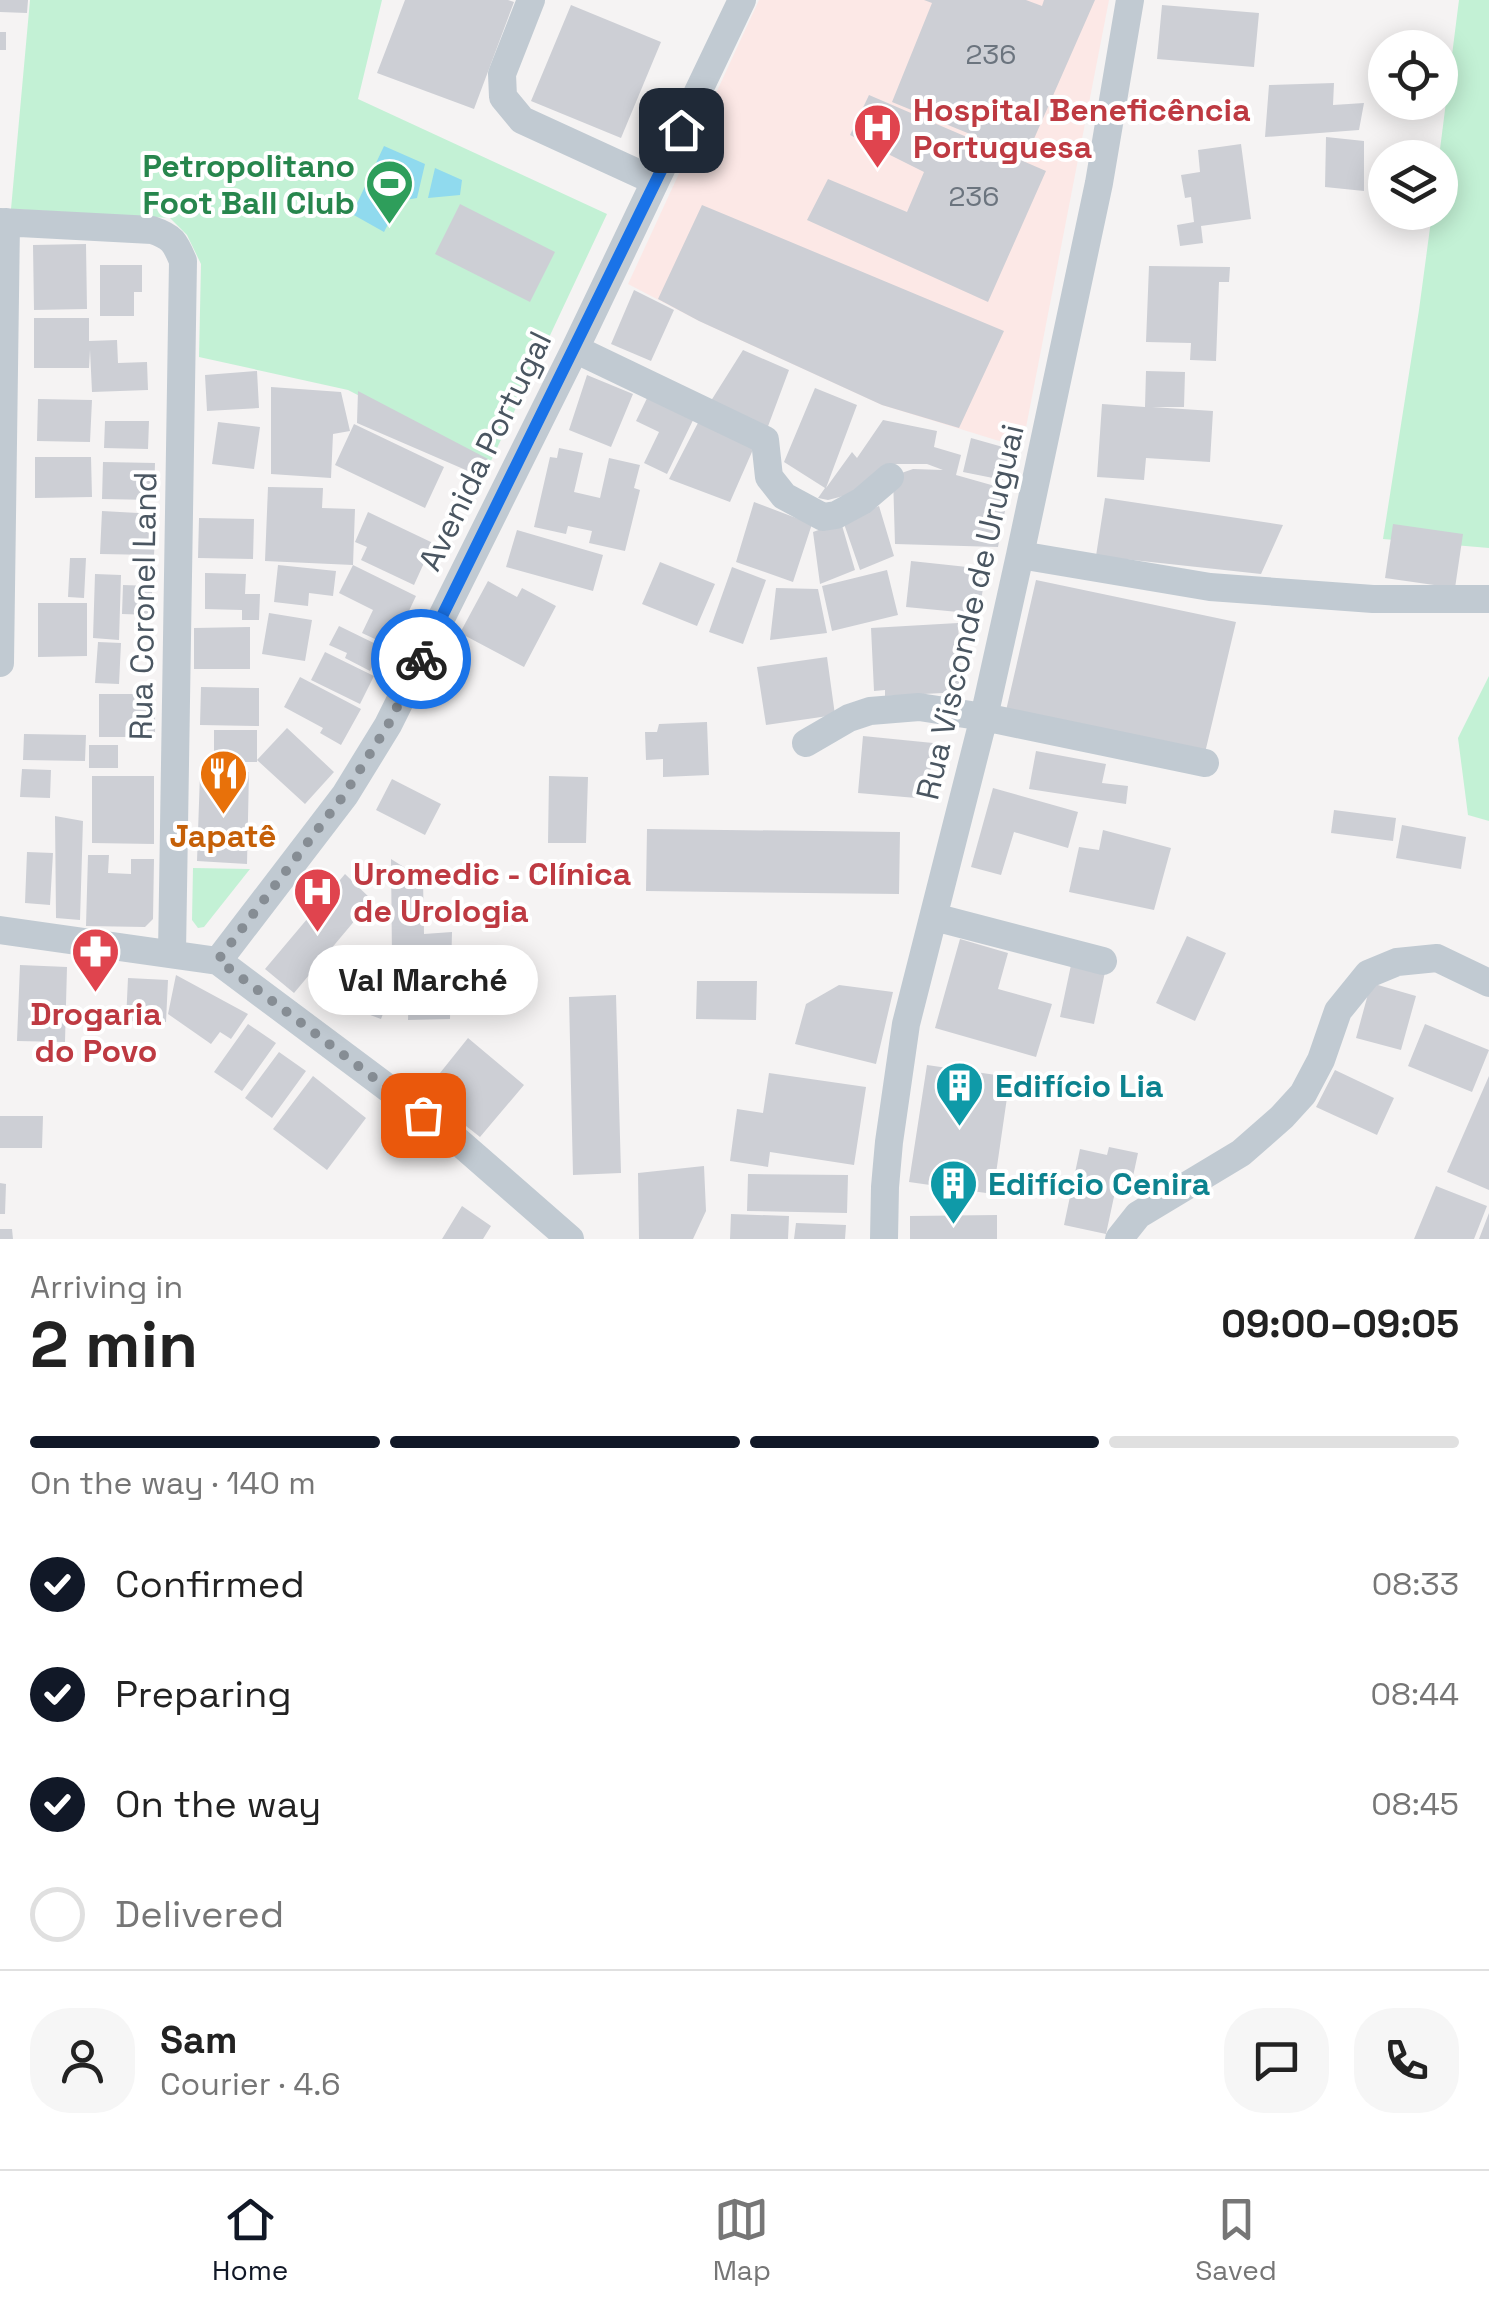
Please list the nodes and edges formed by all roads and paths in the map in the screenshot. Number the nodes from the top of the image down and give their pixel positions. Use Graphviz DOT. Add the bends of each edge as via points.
graph roads {
  1 [pos="532,0"];
  2 [pos="742,0"];
  3 [pos="1130,0"];
  4 [pos="655,181"];
  5 [pos="3,222"];
  6 [pos="575,349"];
  7 [pos="890,477"];
  8 [pos="1020,555"];
  9 [pos="1489,599"];
  10 [pos="0,663"];
  11 [pos="996,719"];
  12 [pos="806,742"];
  13 [pos="1205,762"];
  14 [pos="934,917"];
  15 [pos="0,930"];
  16 [pos="172,952"];
  17 [pos="218,960"];
  18 [pos="1104,961"];
  19 [pos="1489,983"];
  20 [pos="564,1236"];
  21 [pos="884,1239"];
  22 [pos="1119,1239"];
  1 -- 4 [label="street" via="502,74 503,97 522,120"];
  2 -- 4 [label="street, Avenida Portugal"];
  3 -- 8 [label="street, Rua Visconde de Uruguai"];
  4 -- 6 [label="street, Avenida Portugal"];
  5 -- 10 [label="street"];
  5 -- 16 [label="street, Rua Coronel Land" via="152,230 176,243 184,261"];
  6 -- 7 [label="street" via="765,440 770,477 784,496 823,517 862,501"];
  6 -- 17 [label="street, Avenida Portugal" via="388,725 344,795"];
  8 -- 9 [label="street" via="1210,587"];
  8 -- 11 [label="street, Rua Visconde de Uruguai"];
  11 -- 12 [label="street" via="919,707 870,711"];
  11 -- 13 [label="street"];
  11 -- 14 [label="street, Rua Visconde de Uruguai"];
  14 -- 18 [label="street"];
  14 -- 21 [label="street, Rua Visconde de Uruguai" via="906,1024"];
  15 -- 16 [label="street"];
  16 -- 17 [label="street"];
  17 -- 20 [label="street" via="452,1136"];
  19 -- 22 [label="street" via="1437,958 1397,962 1368,974 1338,1011 1321,1060 1282,1117 1241,1153 1138,1214"];
}
